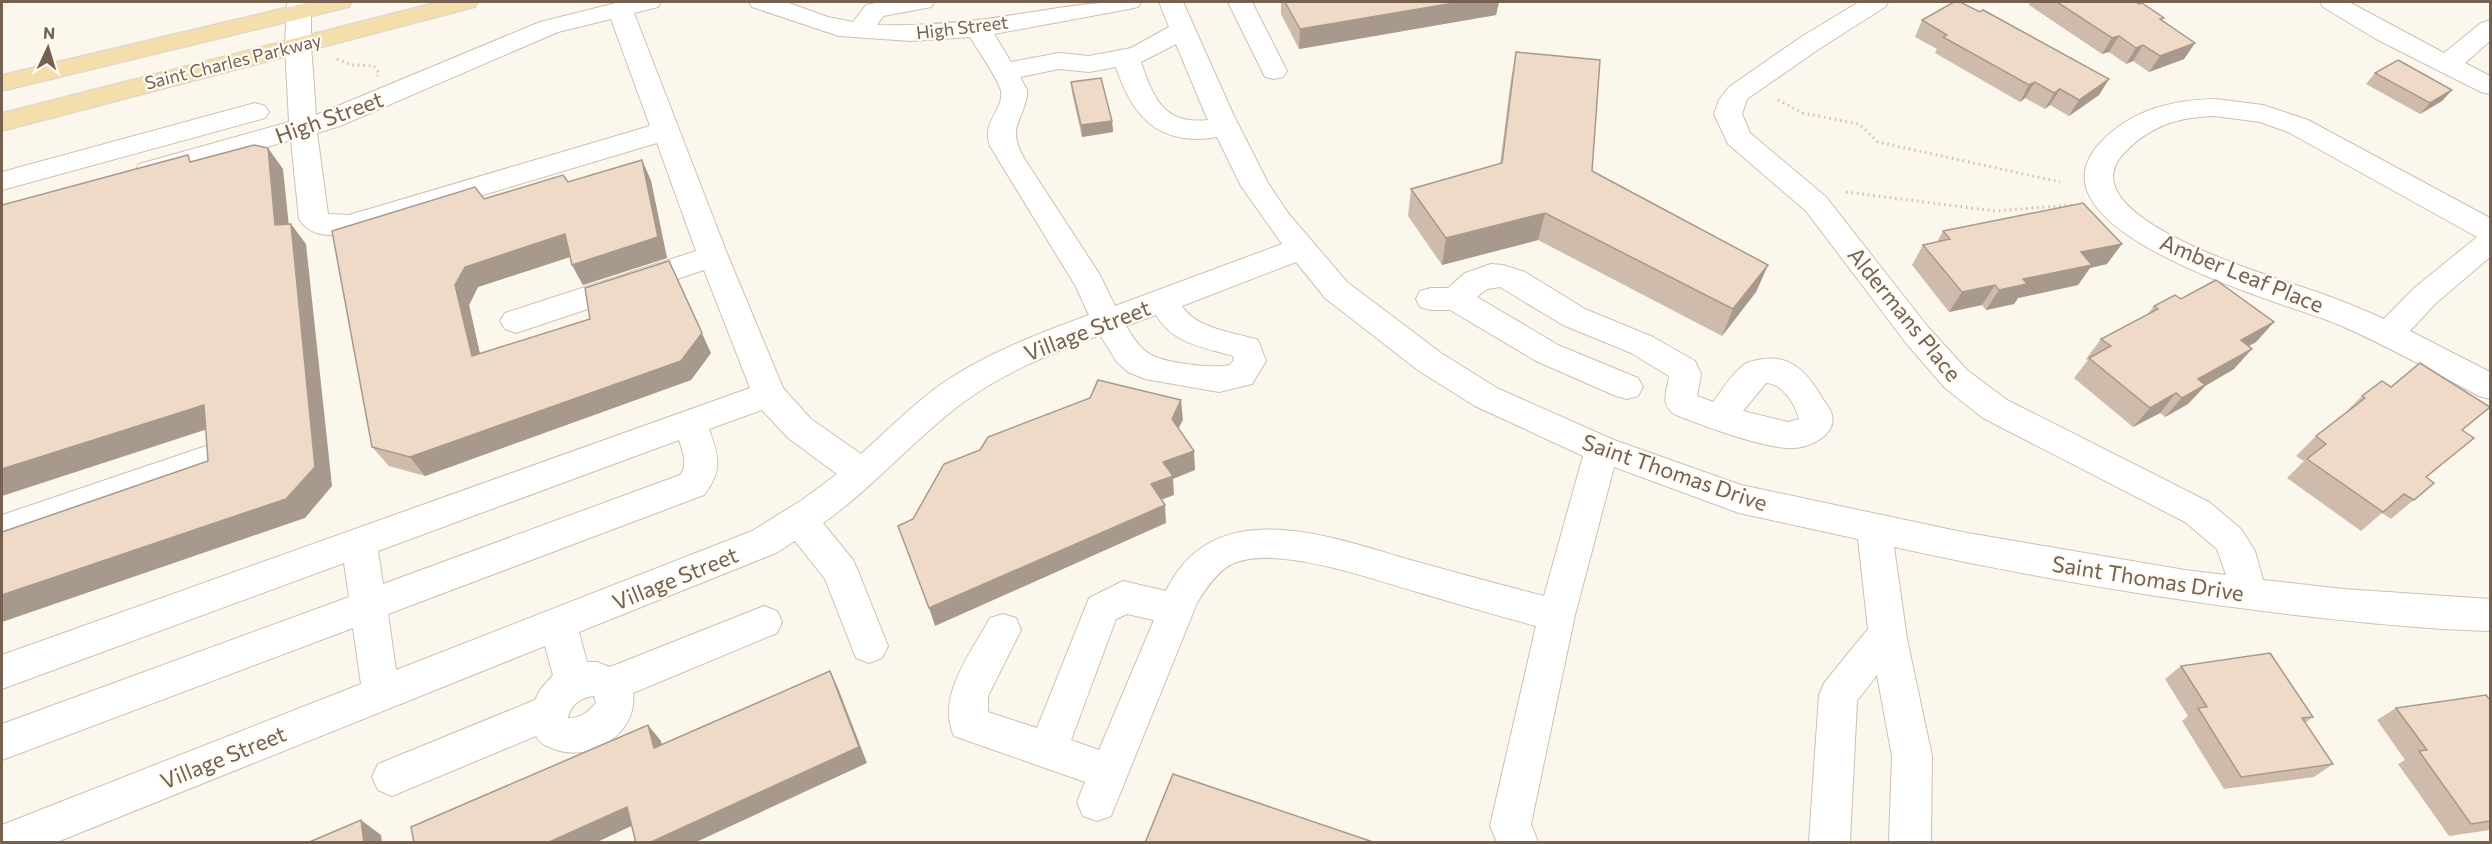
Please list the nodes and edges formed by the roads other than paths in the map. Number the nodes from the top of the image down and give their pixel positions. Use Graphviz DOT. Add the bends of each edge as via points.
graph roads {
  1 [pos="340,2"];
  2 [pos="466,2"];
  3 [pos="649,2"];
  4 [pos="761,2"];
  5 [pos="922,2"];
  6 [pos="1129,2"];
  7 [pos="1240,2"];
  8 [pos="1876,2"];
  9 [pos="2332,2"];
  10 [pos="1101,4"];
  11 [pos="794,6"];
  12 [pos="299,7"];
  13 [pos="620,9"];
  14 [pos="1177,16"];
  15 [pos="977,27"];
  16 [pos="2490,28"];
  17 [pos="860,30"];
  18 [pos="297,45"];
  19 [pos="1126,57"];
  20 [pos="2448,63"];
  21 [pos="1274,71"];
  22 [pos="1003,72"];
  23 [pos="2,82"];
  24 [pos="2490,86"];
  25 [pos="255,112"];
  26 [pos="2,122"];
  27 [pos="1225,126"];
  28 [pos="303,128"];
  29 [pos="666,131"];
  30 [pos="135,145"];
  31 [pos="2,181"];
  32 [pos="2490,231"];
  33 [pos="2490,242"];
  34 [pos="1302,248"];
  35 [pos="713,256"];
  36 [pos="1163,301"];
  37 [pos="516,321"];
  38 [pos="1107,321"];
  39 [pos="2390,334"];
  40 [pos="1627,387"];
  41 [pos="2490,387"];
  42 [pos="769,394"];
  43 [pos="1720,416"];
  44 [pos="690,423"];
  45 [pos="1602,449"];
  46 [pos="206,460"];
  47 [pos="862,473"];
  48 [pos="800,521"];
  49 [pos="1874,528"];
  50 [pos="2,529"];
  51 [pos="359,543"];
  52 [pos="2249,594"];
  53 [pos="368,606"];
  54 [pos="1176,609"];
  55 [pos="1557,615"];
  56 [pos="2490,615"];
  57 [pos="764,622"];
  58 [pos="558,624"];
  59 [pos="1002,630"];
  60 [pos="1887,634"];
  61 [pos="869,646"];
  62 [pos="2,672"];
  63 [pos="591,684"];
  64 [pos="381,694"];
  65 [pos="548,713"];
  66 [pos="2,742"];
  67 [pos="1048,750"];
  68 [pos="392,777"];
  69 [pos="8,843"];
  70 [pos="1518,843"];
  71 [pos="1829,843"];
  72 [pos="1910,843"];
  1 -- 12 [label="main road, Saint Charles Parkway"];
  2 -- 18 [label="main road, Saint Charles Parkway"];
  3 -- 13 [label="street, High Street"];
  4 -- 11 [label="street, High Street"];
  5 -- 17 [label="street" via="875,10"];
  6 -- 10 [label="street, High Street"];
  7 -- 21 [label="street"];
  8 -- 52 [label="street, Aldermans Place" via="1738,93 1728,114 1738,138 1816,204 1917,335 1970,392 2034,430 2197,512 2229,539 2237,551"];
  9 -- 20 [label="street"];
  10 -- 15 [label="street, High Street"];
  11 -- 17 [label="street, High Street" via="823,24"];
  12 -- 18 [label="street"];
  12 -- 23 [label="main road, Saint Charles Parkway"];
  13 -- 28 [label="street, High Street" via="549,27 368,105"];
  13 -- 29 [label="street"];
  14 -- 19 [label="street" via="1138,55"];
  14 -- 27 [label="street, Saint Thomas Drive"];
  15 -- 17 [label="street, High Street" via="909,34"];
  15 -- 22 [label="street"];
  16 -- 20 [label="street"];
  18 -- 26 [label="main road, Saint Charles Parkway"];
  18 -- 28 [label="street"];
  19 -- 22 [label="street" via="1089,64 1059,61"];
  19 -- 27 [label="street" via="1144,103 1164,118 1179,128 1200,131"];
  20 -- 24 [label="street"];
  22 -- 38 [label="street" via="1015,98 1001,130 1002,140 1089,283"];
  25 -- 30 [label="street"];
  27 -- 34 [label="street, Saint Thomas Drive" via="1255,186"];
  28 -- 29 [label="street" via="314,219 335,227"];
  28 -- 30 [label="street, High Street" via="129,176"];
  29 -- 35 [label="street"];
  30 -- 31 [label="street"];
  32 -- 39 [label="street, Amber Leaf Place" via="2301,128 2243,110 2197,107 2157,115 2118,140 2107,153 2098,176 2102,191 2123,216 2148,235 2186,255"];
  33 -- 39 [label="street" via="2422,298"];
  34 -- 36 [label="street, Village Street"];
  34 -- 45 [label="street, Saint Thomas Drive" via="1336,290 1430,362 1486,397"];
  35 -- 37 [label="street"];
  35 -- 42 [label="street"];
  36 -- 38 [label="street, Village Street"];
  36 -- 38 [label="street" via="1175,321 1189,331 1247,348 1250,362 1241,375 1219,380 1156,370 1128,354"];
  38 -- 47 [label="street, Village Street" via="999,365 964,386 927,413"];
  39 -- 41 [label="street, Amber Leaf Place"];
  40 -- 43 [label="street" via="1547,353 1443,299 1491,275 1514,280 1574,317 1642,345 1684,370 1681,402"];
  42 -- 44 [label="street"];
  42 -- 47 [label="street" via="779,410 799,428"];
  44 -- 51 [label="street"];
  44 -- 53 [label="street" via="704,467 692,484"];
  45 -- 49 [label="street, Saint Thomas Drive" via="1740,498"];
  45 -- 55 [label="street"];
  46 -- 50 [label="street"];
  47 -- 48 [label="street, Village Street"];
  48 -- 58 [label="street, Village Street" via="736,554"];
  48 -- 61 [label="street" via="840,571"];
  49 -- 52 [label="street, Saint Thomas Drive" via="2076,569"];
  49 -- 60 [label="street"];
  51 -- 53 [label="street"];
  51 -- 62 [label="street"];
  52 -- 56 [label="street, Saint Thomas Drive"];
  53 -- 64 [label="street"];
  53 -- 66 [label="street"];
  54 -- 55 [label="street" via="1196,573 1213,557 1231,549 1278,545 1344,557"];
  54 -- 67 [label="street" via="1123,597 1102,609"];
  54 -- 67 [label="street" via="1103,787"];
  55 -- 70 [label="street" via="1510,826"];
  57 -- 63 [label="street"];
  58 -- 63 [label="street"];
  58 -- 64 [label="street, Village Street"];
  59 -- 67 [label="street" via="969,695 968,723"];
  60 -- 71 [label="street" via="1839,695"];
  60 -- 72 [label="street" via="1912,756"];
  63 -- 65 [label="street" via="560,692"];
  63 -- 65 [label="street" via="614,691 615,701 605,723 593,732 580,736 557,733"];
  64 -- 69 [label="street, Village Street"];
  65 -- 68 [label="street"];
}
